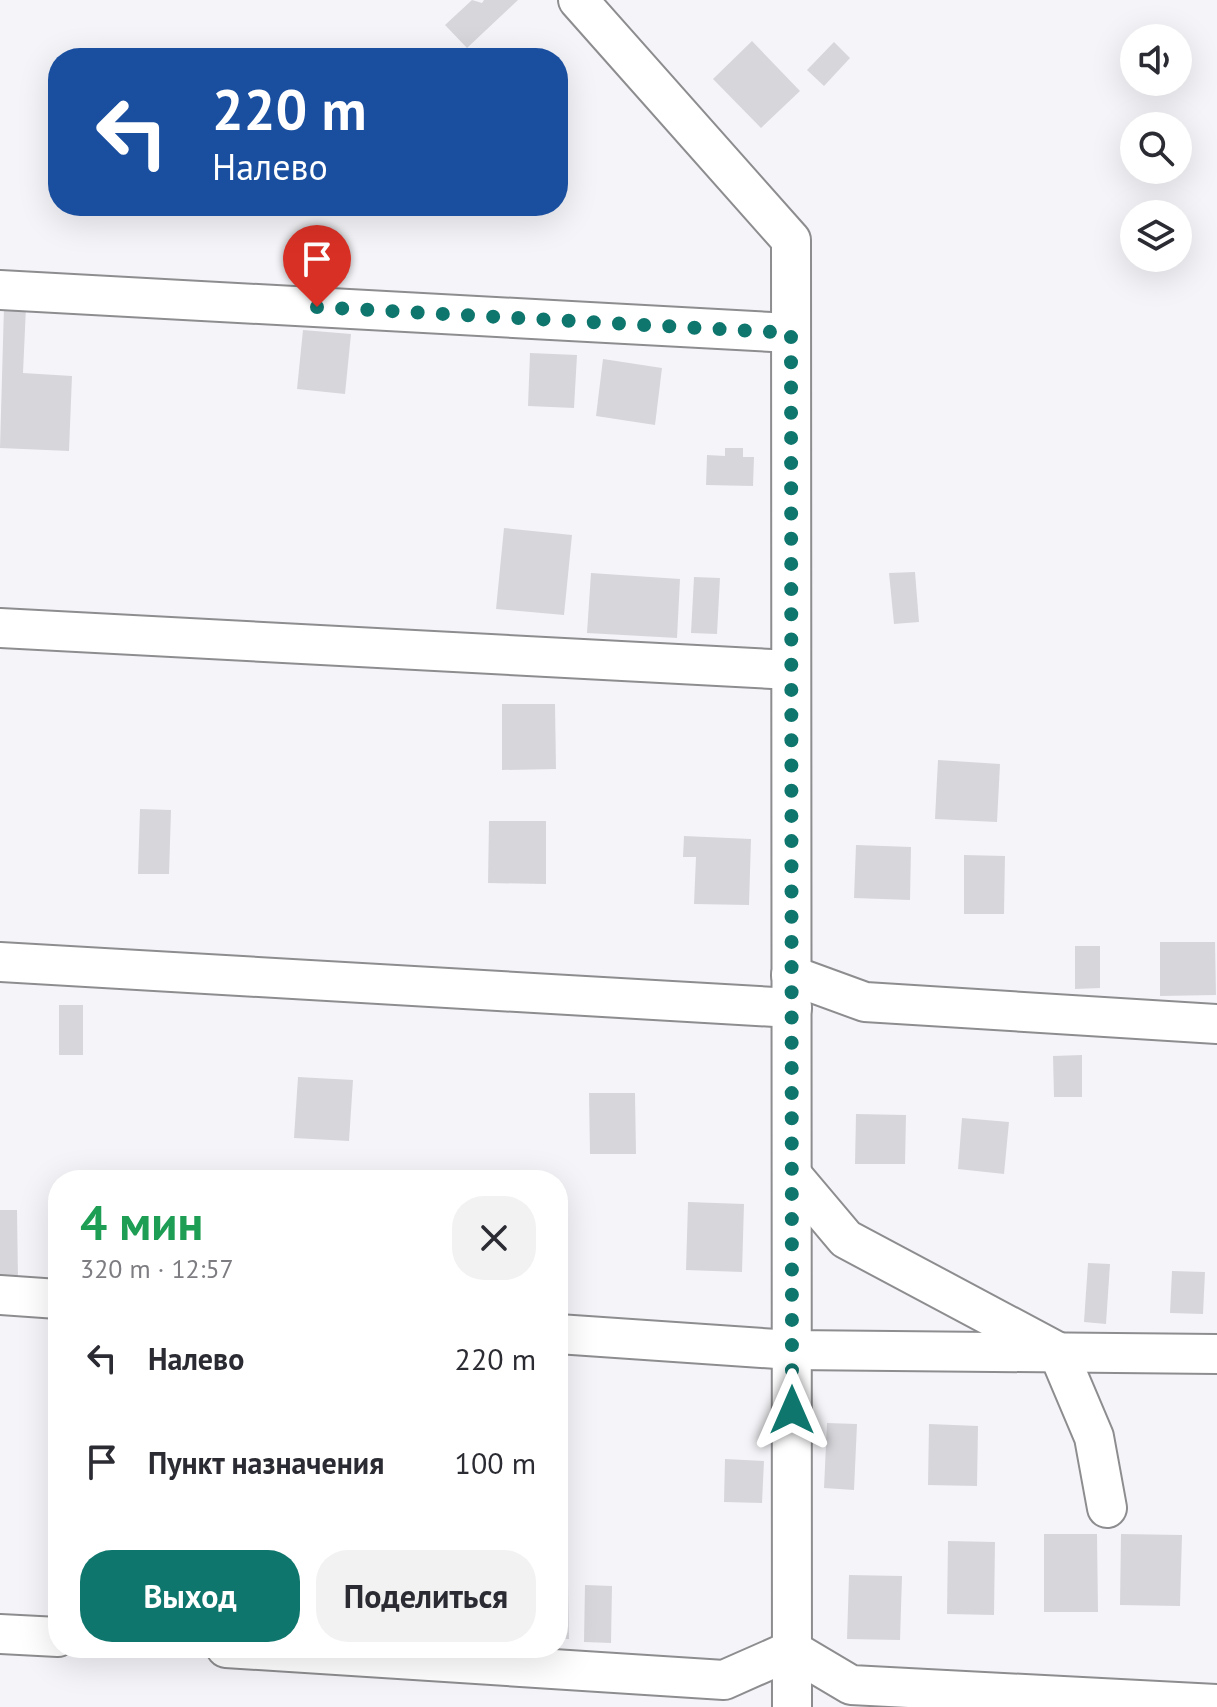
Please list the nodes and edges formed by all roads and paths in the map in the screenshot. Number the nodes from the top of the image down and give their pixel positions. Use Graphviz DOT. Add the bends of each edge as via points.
graph roads {
  1 [pos="578,0"];
  2 [pos="0,290"];
  3 [pos="791,333"];
  4 [pos="0,628"];
  5 [pos="791,670"];
  6 [pos="0,962"];
  7 [pos="792,992"];
  8 [pos="1217,1024"];
  9 [pos="792,1175"];
  10 [pos="0,1295"];
  11 [pos="48,1298"];
  12 [pos="568,1335"];
  13 [pos="792,1350"];
  14 [pos="1058,1352"];
  15 [pos="1217,1354"];
  16 [pos="1107,1508"];
  17 [pos="0,1634"];
  18 [pos="48,1636"];
  19 [pos="792,1650"];
  20 [pos="382,1658"];
  21 [pos="1217,1704"];
  22 [pos="792,1707"];
  1 -- 3 [label="street" via="791,240"];
  2 -- 3 [label="street"];
  3 -- 5 [label="street"];
  4 -- 5 [label="street"];
  5 -- 7 [label="street"];
  6 -- 7 [label="street"];
  7 -- 8 [label="street" via="865,1002"];
  7 -- 9 [label="street"];
  9 -- 13 [label="street"];
  9 -- 14 [label="street" via="846,1239"];
  10 -- 11 [label="street"];
  12 -- 13 [label="street"];
  13 -- 14 [label="street"];
  13 -- 19 [label="street"];
  14 -- 15 [label="street"];
  14 -- 16 [label="street" via="1094,1437"];
  17 -- 18 [label="street"];
  19 -- 20 [label="street" via="724,1680"];
  19 -- 21 [label="street" via="851,1685"];
  19 -- 22 [label="street"];
}
